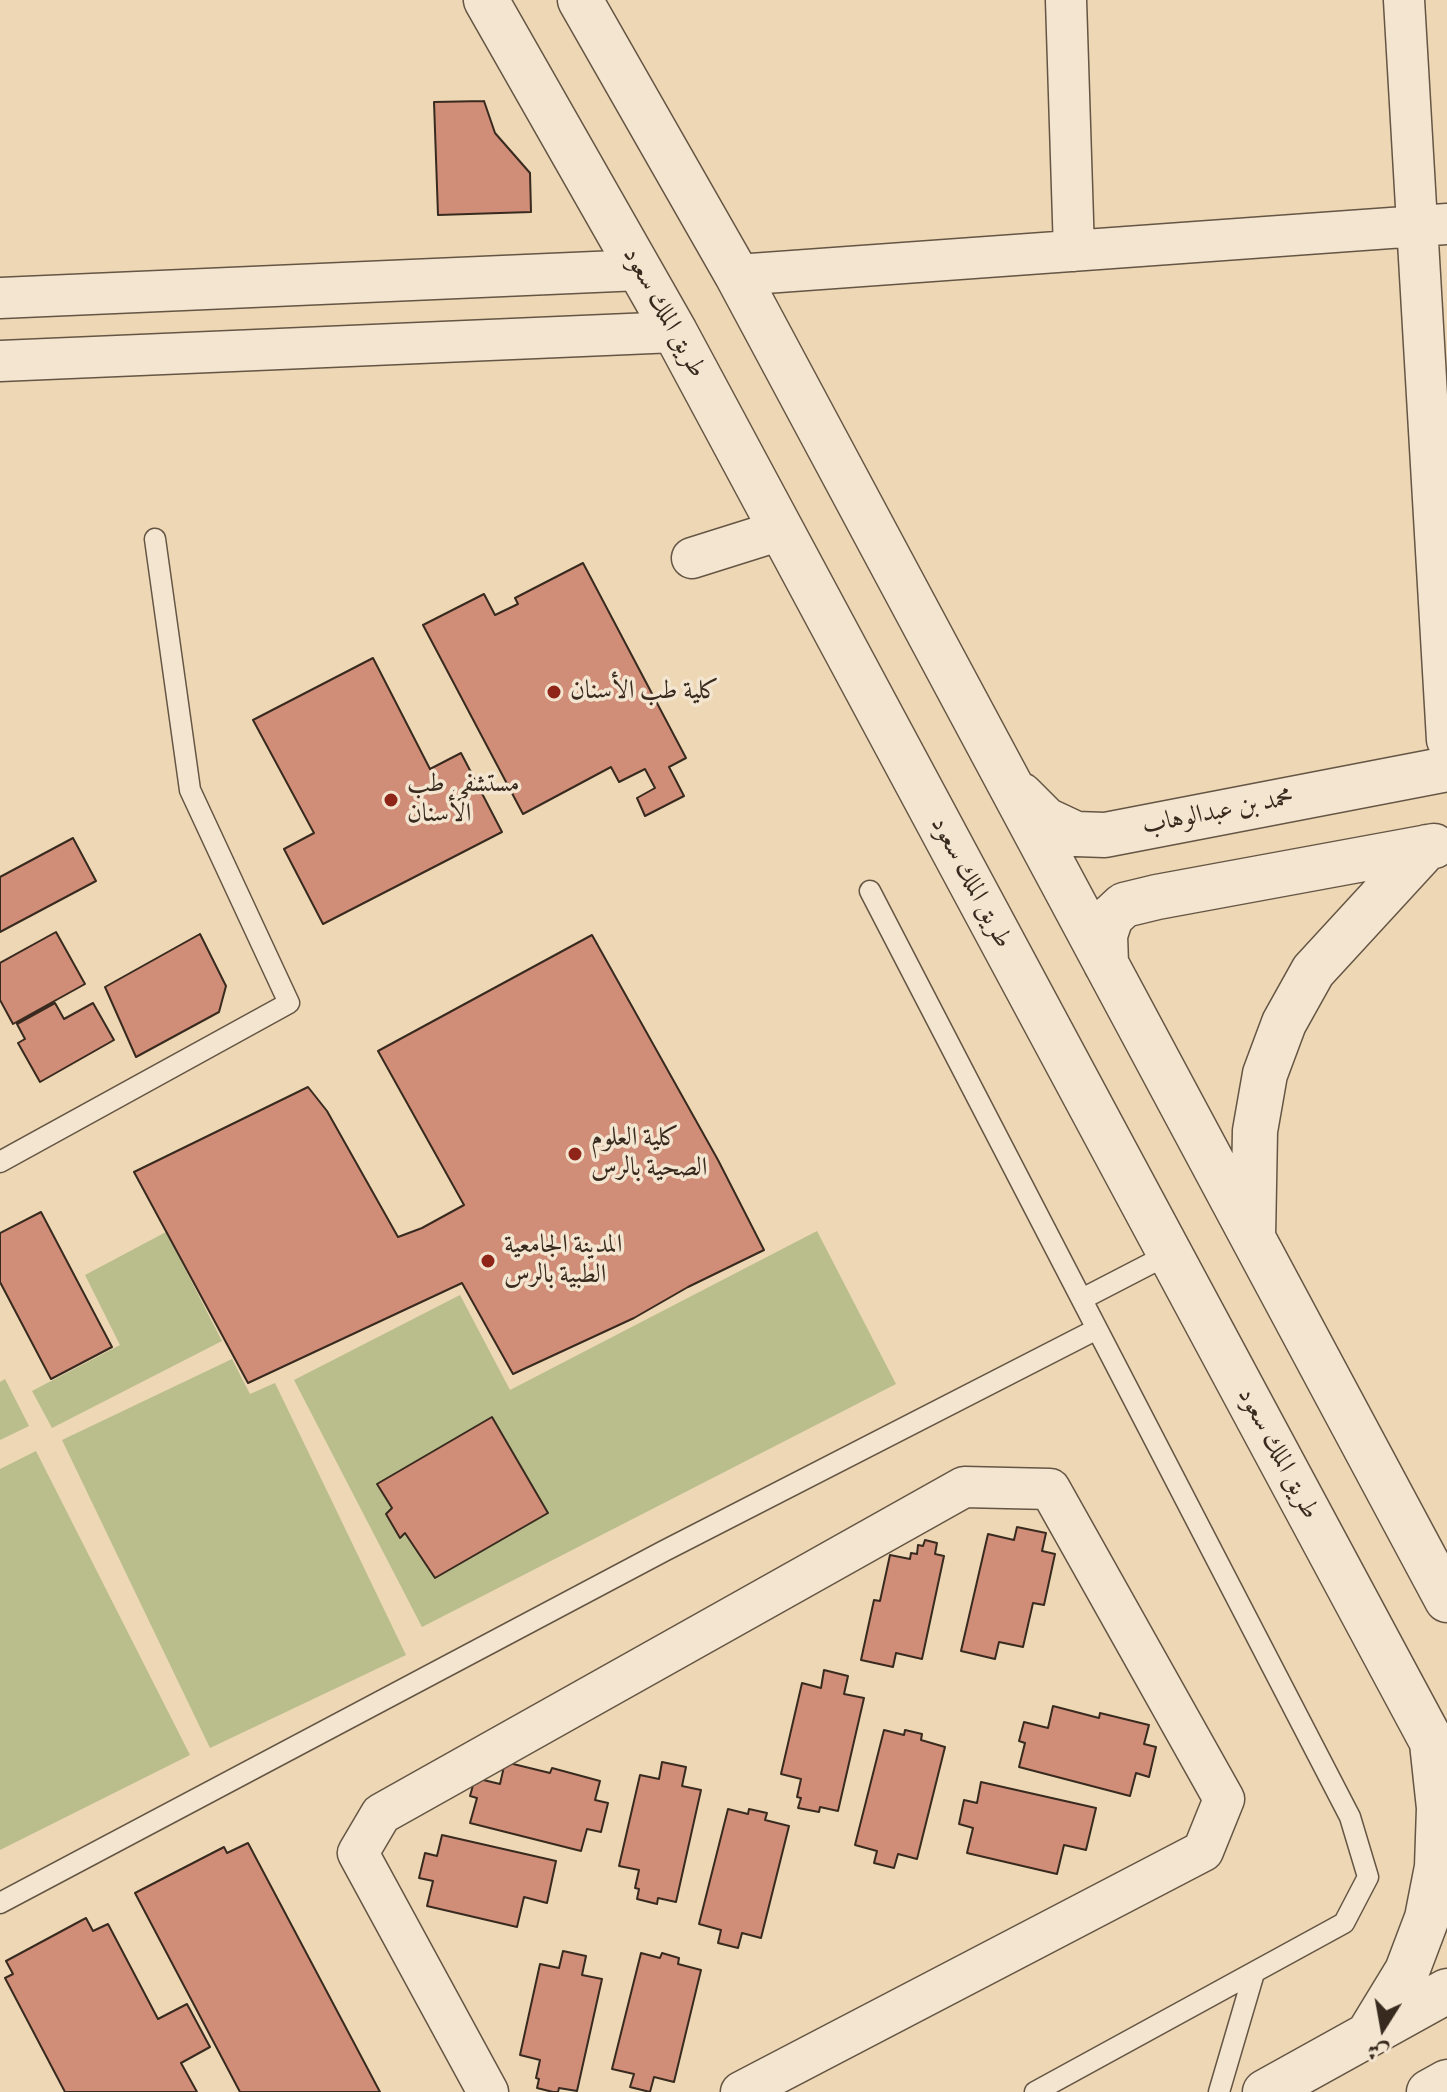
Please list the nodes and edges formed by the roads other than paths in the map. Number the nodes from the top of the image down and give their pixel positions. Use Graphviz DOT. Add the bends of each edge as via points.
graph roads {
  1 [pos="486,0"];
  2 [pos="580,0"];
  3 [pos="1066,0"];
  4 [pos="1404,0"];
  5 [pos="1432,225"];
  6 [pos="1074,251"];
  7 [pos="640,270"];
  8 [pos="737,275"];
  9 [pos="0,298"];
  10 [pos="675,332"];
  11 [pos="0,361"];
  12 [pos="781,530"];
  13 [pos="155,539"];
  14 [pos="692,558"];
  15 [pos="1447,740"];
  16 [pos="1447,769"];
  17 [pos="1006,780"];
  18 [pos="1437,845"];
  19 [pos="870,891"];
  20 [pos="1106,964"];
  21 [pos="0,1162"];
  22 [pos="1253,1239"];
  23 [pos="1169,1254"];
  24 [pos="1082,1299"];
  25 [pos="1097,1329"];
  26 [pos="1447,1600"];
  27 [pos="1440,1757"];
  28 [pos="0,1903"];
  29 [pos="1254,1973"];
  30 [pos="1447,1991"];
  31 [pos="1368,2035"];
  32 [pos="1447,2082"];
  33 [pos="488,2092"];
  34 [pos="741,2092"];
  35 [pos="1035,2092"];
  36 [pos="1219,2092"];
  37 [pos="1265,2092"];
  38 [pos="1429,2092"];
  1 -- 7 [label="street, طريق الملك سعود"];
  2 -- 8 [label="street"];
  3 -- 6 [label="street"];
  4 -- 5 [label="street"];
  5 -- 6 [label="street"];
  5 -- 15 [label="street"];
  6 -- 8 [label="street"];
  7 -- 9 [label="street"];
  7 -- 10 [label="street, طريق الملك سعود"];
  8 -- 17 [label="street"];
  10 -- 11 [label="street"];
  10 -- 12 [label="street, طريق الملك سعود"];
  12 -- 14 [label="street"];
  12 -- 23 [label="street, طريق الملك سعود"];
  13 -- 21 [label="lane" via="190,790 289,1003"];
  16 -- 17 [label="street, محمد بن عبدالوهاب" via="1105,835 1076,834 1046,820"];
  17 -- 20 [label="street"];
  18 -- 20 [label="street" via="1124,905 1111,917 1105,935"];
  18 -- 22 [label="street" via="1313,971 1284,1023 1265,1074 1255,1131"];
  19 -- 24 [label="lane"];
  20 -- 22 [label="street"];
  22 -- 26 [label="street"];
  23 -- 24 [label="lane"];
  23 -- 27 [label="street, طريق الملك سعود"];
  24 -- 25 [label="lane"];
  25 -- 28 [label="lane"];
  25 -- 29 [label="lane" via="1350,1817 1368,1877 1344,1923"];
  27 -- 31 [label="street" via="1437,1867 1427,1918 1407,1971"];
  29 -- 35 [label="lane"];
  29 -- 36 [label="lane"];
  30 -- 31 [label="street"];
  31 -- 37 [label="street"];
  32 -- 38 [label="street"];
  33 -- 34 [label="street" via="358,1853 381,1814 964,1487 1050,1489 1224,1799 1203,1851"];
}
